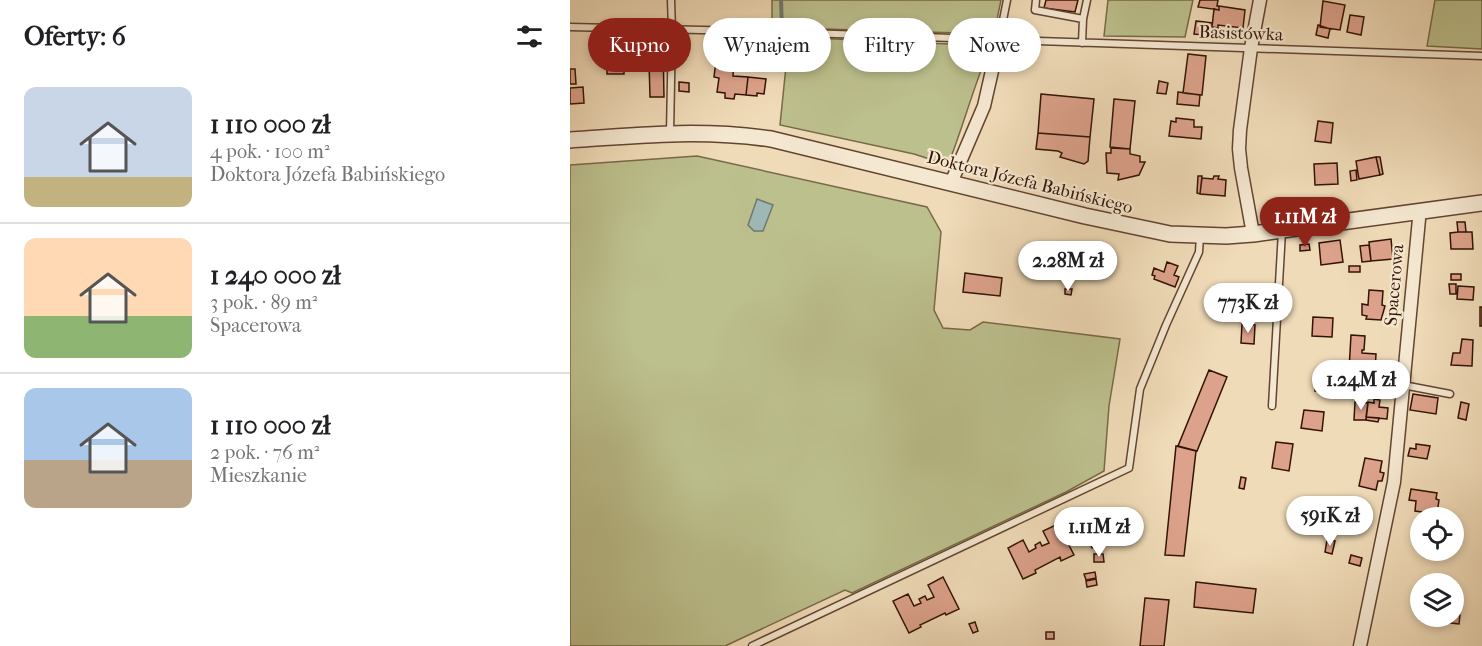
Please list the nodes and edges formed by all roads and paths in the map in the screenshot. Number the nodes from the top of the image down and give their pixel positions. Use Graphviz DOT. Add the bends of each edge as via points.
graph roads {
  1 [pos="671,0"];
  2 [pos="1007,0"];
  3 [pos="1036,0"];
  4 [pos="1087,0"];
  5 [pos="1260,0"];
  6 [pos="672,18"];
  7 [pos="1003,18"];
  8 [pos="1083,20"];
  9 [pos="570,27"];
  10 [pos="588,28"];
  11 [pos="691,31"];
  12 [pos="948,38"];
  13 [pos="1041,42"];
  14 [pos="1082,43"];
  15 [pos="1251,48"];
  16 [pos="1482,56"];
  17 [pos="671,72"];
  18 [pos="992,72"];
  19 [pos="670,133"];
  20 [pos="570,140"];
  21 [pos="951,183"];
  22 [pos="1482,203"];
  23 [pos="1417,212"];
  24 [pos="1282,230"];
  25 [pos="1253,234"];
  26 [pos="1200,236"];
  27 [pos="1403,385"];
  28 [pos="1450,394"];
  29 [pos="1272,406"];
  30 [pos="753,646"];
  31 [pos="1360,646"];
  1 -- 6 [label="lane"];
  2 -- 7 [label="lane"];
  3 -- 8 [label="lane" via="1035,10"];
  4 -- 8 [label="lane"];
  5 -- 15 [label="street"];
  8 -- 14 [label="lane"];
  9 -- 10 [label="lane, Basistówka"];
  11 -- 12 [label="lane, Basistówka"];
  13 -- 14 [label="lane, Basistówka"];
  14 -- 15 [label="lane, Basistówka"];
  15 -- 16 [label="lane, Basistówka"];
  15 -- 25 [label="street" via="1239,149"];
  17 -- 19 [label="lane"];
  18 -- 21 [label="street" via="984,106"];
  19 -- 20 [label="street, Doktora Józefa Babińskiego"];
  19 -- 21 [label="street, Doktora Józefa Babińskiego" via="771,139"];
  21 -- 26 [label="street, Doktora Józefa Babińskiego" via="1135,228"];
  22 -- 23 [label="street, Doktora Józefa Babińskiego"];
  23 -- 24 [label="street, Doktora Józefa Babińskiego"];
  23 -- 27 [label="street, Spacerowa"];
  24 -- 25 [label="street, Doktora Józefa Babińskiego"];
  24 -- 29 [label="lane"];
  25 -- 26 [label="street, Doktora Józefa Babińskiego"];
  26 -- 30 [label="lane" via="1199,252 1140,389 1129,468"];
  27 -- 28 [label="lane"];
  27 -- 31 [label="street, Spacerowa" via="1394,482"];
}
